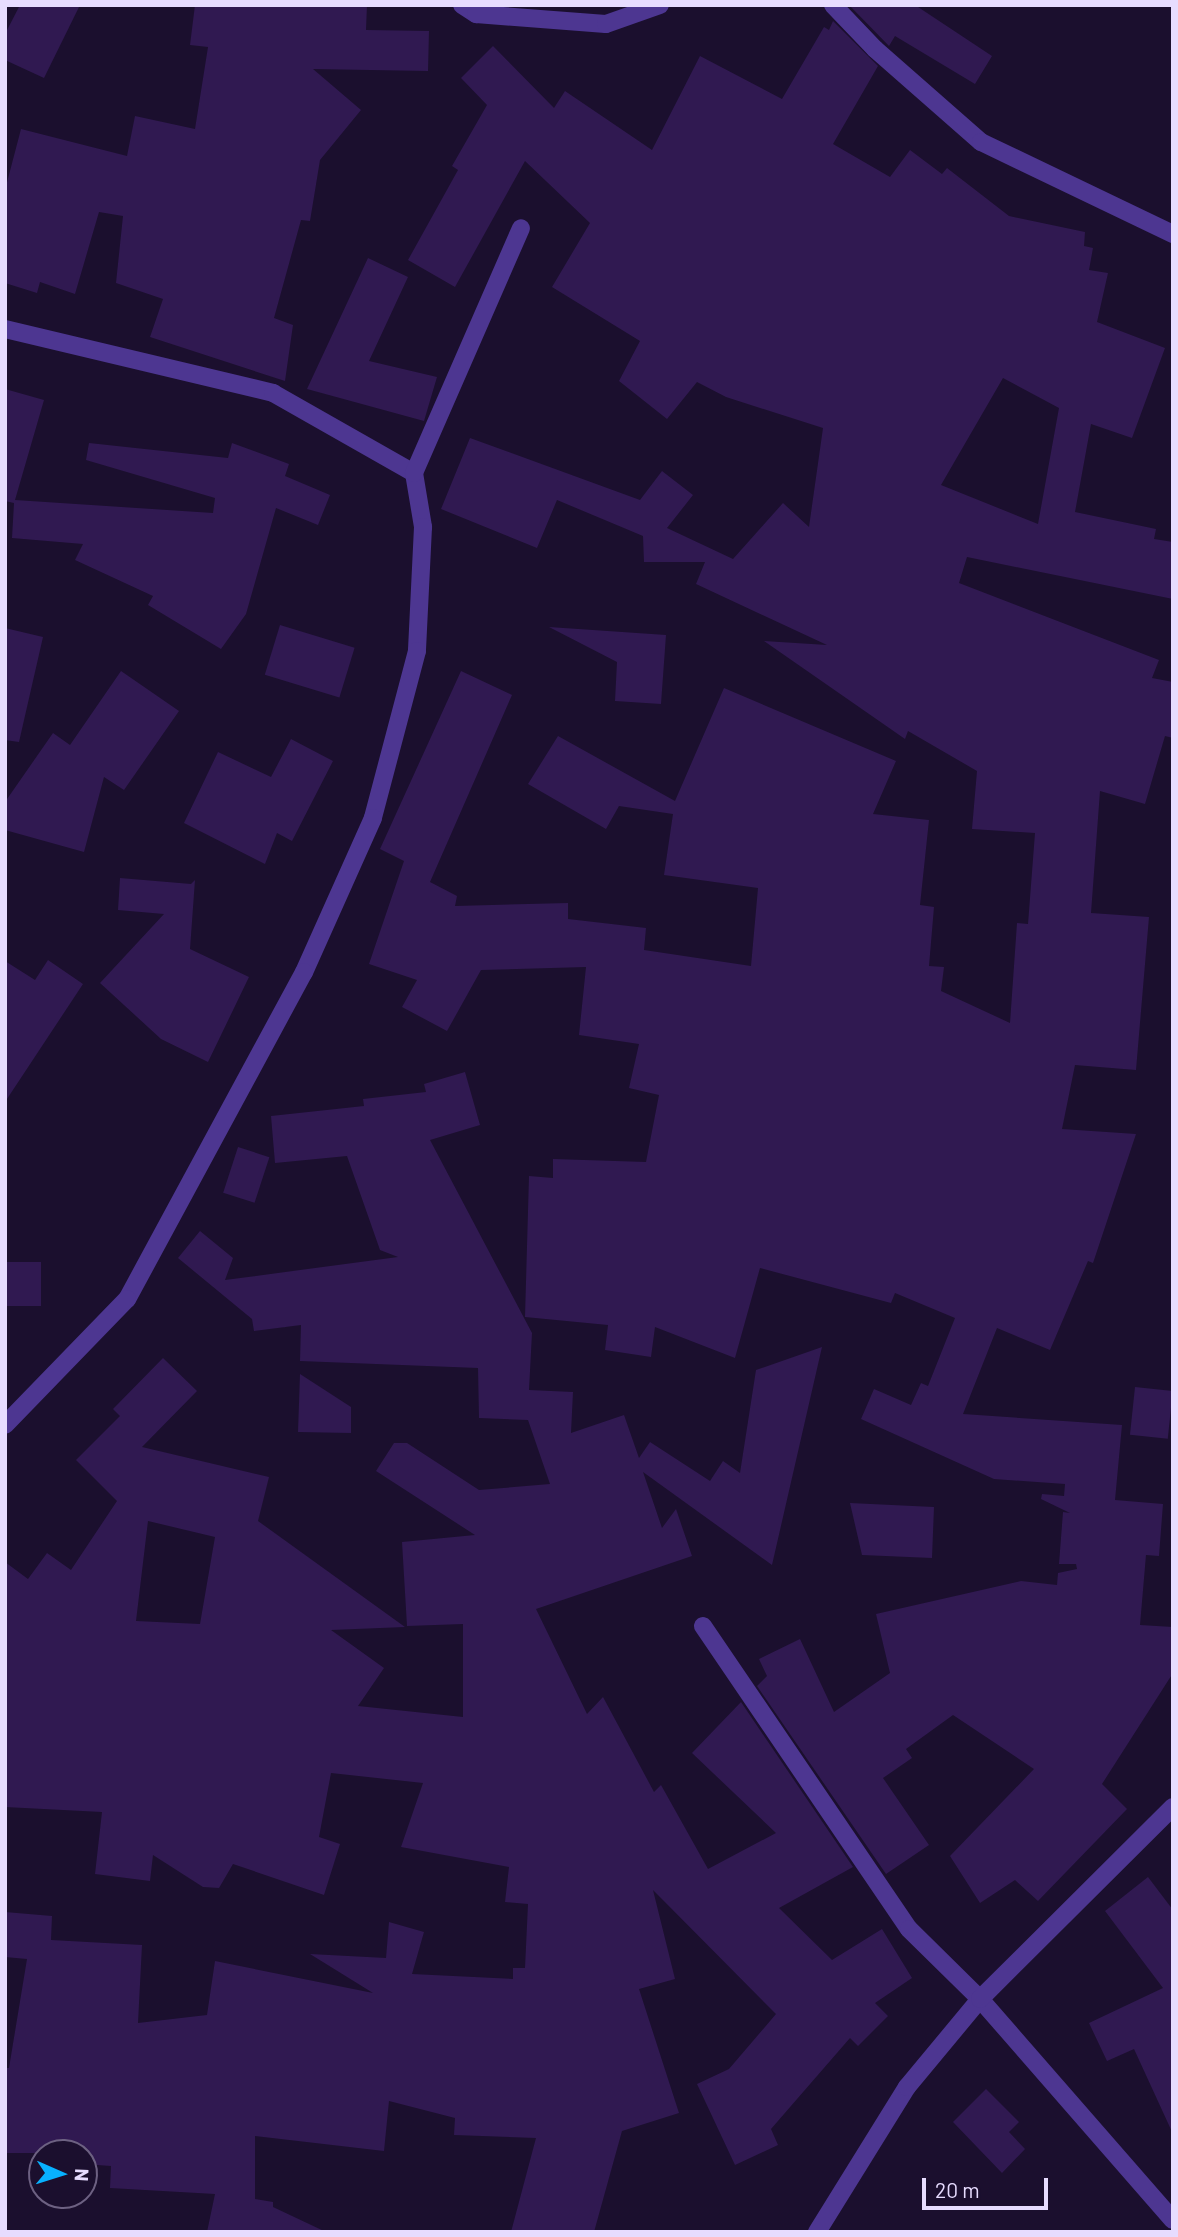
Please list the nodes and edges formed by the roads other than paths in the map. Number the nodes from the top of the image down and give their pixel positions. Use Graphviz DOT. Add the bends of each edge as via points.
graph roads {
  1 [pos="462,5"];
  2 [pos="660,5"];
  3 [pos="833,5"];
  4 [pos="521,228"];
  5 [pos="1173,234"];
  6 [pos="5,329"];
  7 [pos="414,473"];
  8 [pos="5,1425"];
  9 [pos="703,1626"];
  10 [pos="1173,1807"];
  11 [pos="980,1999"];
  12 [pos="1173,2220"];
  13 [pos="817,2232"];
  1 -- 2 [label="street" via="475,14 606,24"];
  3 -- 5 [label="street" via="875,49 981,142"];
  4 -- 7 [label="street"];
  6 -- 7 [label="street" via="273,393"];
  7 -- 8 [label="street" via="423,527 417,651 373,818 304,972 127,1299"];
  9 -- 11 [label="street" via="909,1929"];
  10 -- 11 [label="street"];
  11 -- 12 [label="street"];
  11 -- 13 [label="street" via="907,2087"];
}
